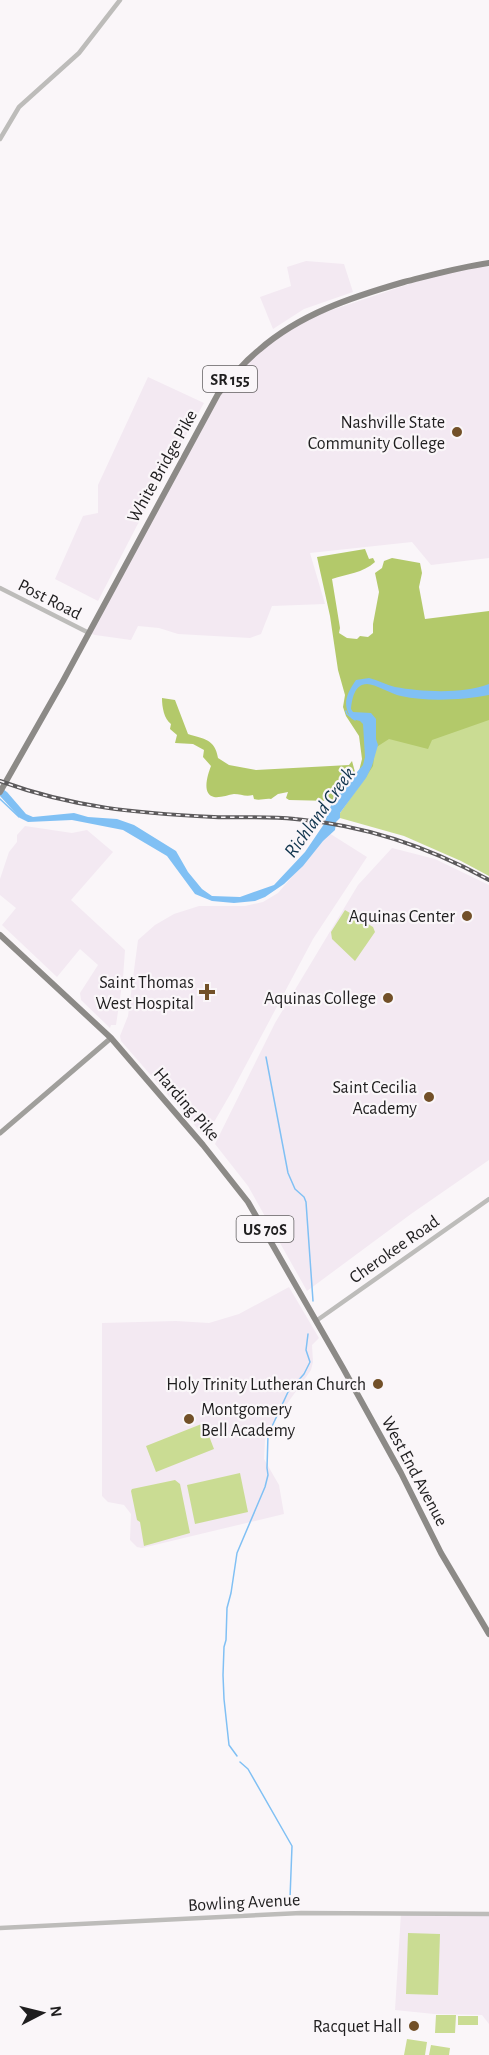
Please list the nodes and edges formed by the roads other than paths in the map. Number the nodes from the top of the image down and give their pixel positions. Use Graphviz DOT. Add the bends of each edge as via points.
graph roads {
  1 [pos="120,0"];
  2 [pos="0,139"];
  3 [pos="489,263"];
  4 [pos="0,588"];
  5 [pos="88,633"];
  6 [pos="0,792"];
  7 [pos="0,935"];
  8 [pos="111,1038"];
  9 [pos="0,1133"];
  10 [pos="489,1199"];
  11 [pos="316,1321"];
  12 [pos="489,1634"];
  13 [pos="489,1914"];
  14 [pos="0,1928"];
  1 -- 2 [label="street" via="79,52 19,108"];
  3 -- 5 [label="main road, White Bridge Pike / SR 155" via="460,267 333,305 302,320 260,349 218,394"];
  4 -- 5 [label="street, Post Road"];
  5 -- 6 [label="main road, White Bridge Pike / SR 155"];
  7 -- 8 [label="main road, Harding Pike / US 70S"];
  8 -- 9 [label="main road"];
  8 -- 11 [label="main road, Harding Pike / US 70S" via="248,1202"];
  10 -- 11 [label="street, Cherokee Road"];
  11 -- 12 [label="main road, West End Avenue / US 70S"];
  13 -- 14 [label="street, Bowling Avenue" via="301,1913"];
}
